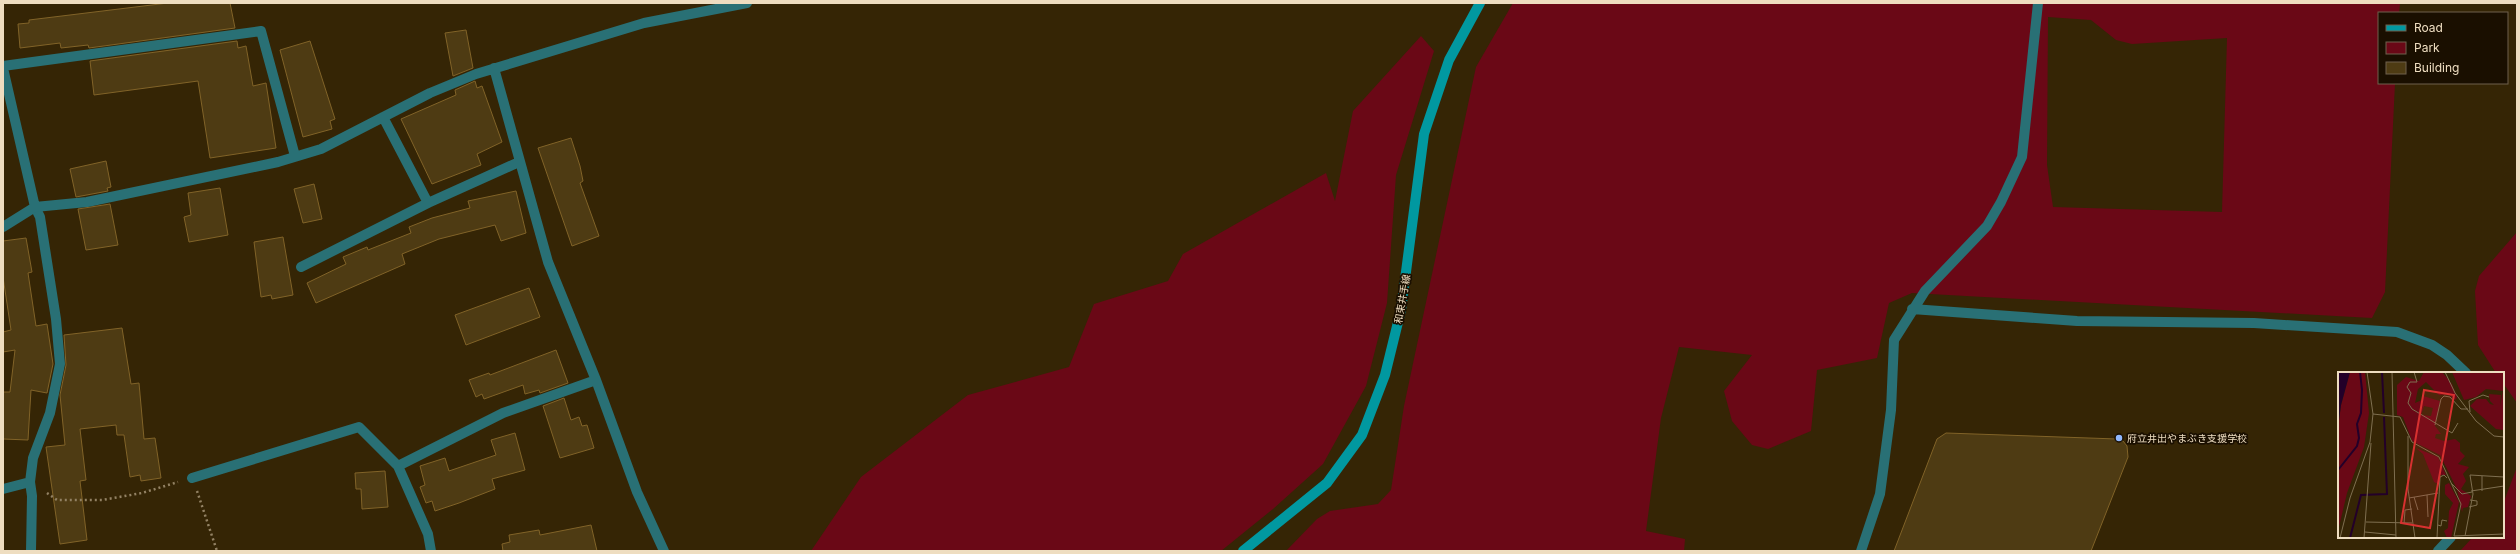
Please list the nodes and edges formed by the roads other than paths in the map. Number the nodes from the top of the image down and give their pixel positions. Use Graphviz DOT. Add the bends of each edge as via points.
graph roads {
  1 [pos="747,3"];
  2 [pos="1480,3"];
  3 [pos="2038,3"];
  4 [pos="3,67"];
  5 [pos="494,68"];
  6 [pos="383,117"];
  7 [pos="294,156"];
  8 [pos="519,162"];
  9 [pos="428,203"];
  10 [pos="35,207"];
  11 [pos="3,227"];
  12 [pos="301,267"];
  13 [pos="1912,309"];
  14 [pos="2465,372"];
  15 [pos="596,380"];
  16 [pos="398,466"];
  17 [pos="192,478"];
  18 [pos="30,482"];
  19 [pos="3,489"];
  20 [pos="2450,538"];
  21 [pos="31,551"];
  22 [pos="431,551"];
  23 [pos="664,551"];
  24 [pos="1243,551"];
  25 [pos="1861,551"];
  26 [pos="2438,551"];
  1 -- 5 [label="street" via="644,23"];
  2 -- 24 [label="main road, 和束井手線" via="1449,60 1424,134 1401,310 1385,375 1362,435 1327,483"];
  3 -- 13 [label="street" via="2022,157 1987,226 1925,291"];
  4 -- 7 [label="street" via="262,32"];
  4 -- 10 [label="street"];
  5 -- 6 [label="street" via="436,90"];
  5 -- 8 [label="street"];
  6 -- 7 [label="street" via="321,149"];
  6 -- 9 [label="street"];
  7 -- 10 [label="street" via="200,180 87,202"];
  8 -- 9 [label="street"];
  8 -- 15 [label="street" via="548,262"];
  9 -- 12 [label="street"];
  10 -- 11 [label="street"];
  10 -- 18 [label="street" via="40,217 56,318 60,364 50,413 33,458"];
  13 -- 14 [label="street" via="2077,322 2254,323 2397,332 2432,344"];
  13 -- 25 [label="street" via="1894,340 1891,410 1880,494"];
  15 -- 16 [label="street" via="502,413"];
  15 -- 23 [label="street" via="637,492"];
  16 -- 17 [label="street" via="359,427"];
  16 -- 22 [label="street" via="428,534"];
  18 -- 19 [label="street"];
  18 -- 21 [label="street"];
  20 -- 26 [label="street"];
}
